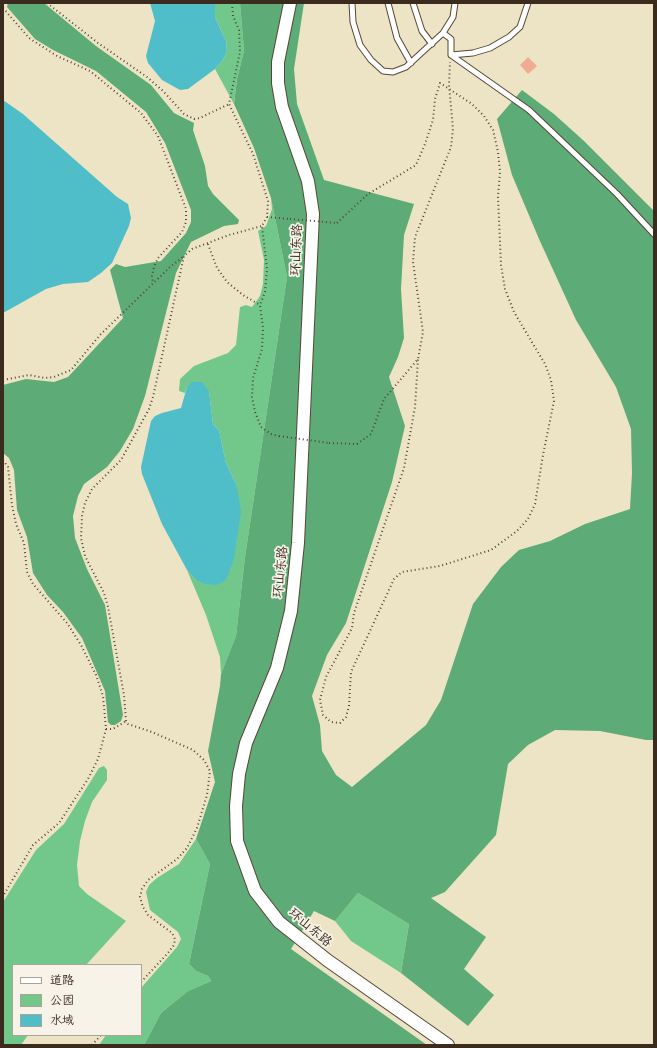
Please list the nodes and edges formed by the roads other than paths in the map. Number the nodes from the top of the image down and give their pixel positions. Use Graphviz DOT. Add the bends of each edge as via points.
graph roads {
  1 [pos="290,3"];
  2 [pos="352,3"];
  3 [pos="388,3"];
  4 [pos="413,3"];
  5 [pos="455,3"];
  6 [pos="528,3"];
  7 [pos="443,33"];
  8 [pos="432,44"];
  9 [pos="451,55"];
  10 [pos="411,63"];
  11 [pos="654,234"];
  12 [pos="448,1045"];
  1 -- 12 [label="street, 环山东路" via="278,62 278,83 282,107 308,181 313,214 298,544 291,611 277,668 246,743 239,774 236,806 237,840 255,891 279,922 327,960"];
  2 -- 10 [label="lane" via="353,22 360,45 371,60 383,71 394,72"];
  3 -- 10 [label="lane" via="397,38"];
  4 -- 8 [label="lane" via="422,31"];
  5 -- 7 [label="lane" via="453,17"];
  6 -- 9 [label="lane" via="520,27 509,37 490,48"];
  7 -- 8 [label="lane"];
  7 -- 9 [label="lane" via="451,39"];
  8 -- 10 [label="lane"];
  9 -- 11 [label="lane" via="530,110 617,194"];
}
